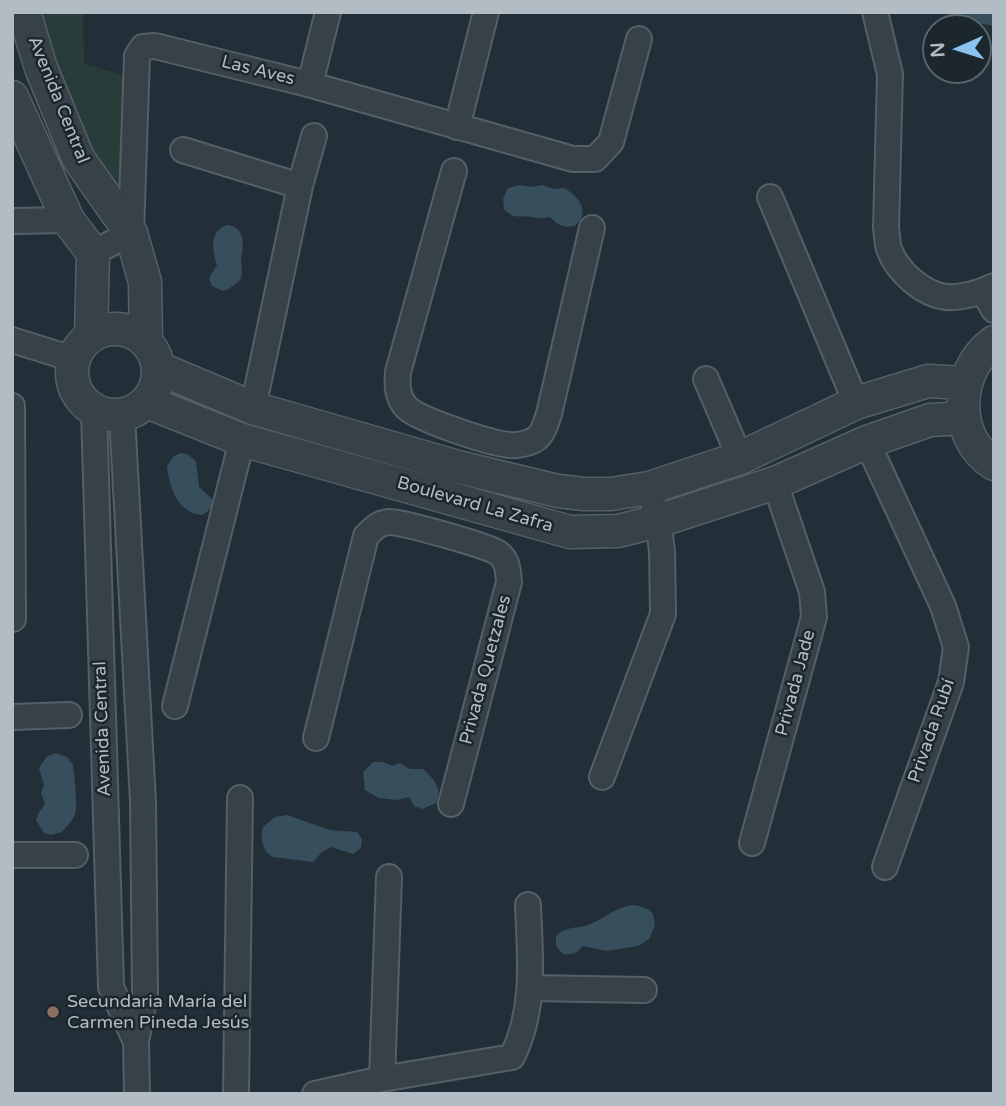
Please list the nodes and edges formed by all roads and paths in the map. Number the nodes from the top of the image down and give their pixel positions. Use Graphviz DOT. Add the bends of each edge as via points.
graph roads {
  1 [pos="24,12"];
  2 [pos="328,12"];
  3 [pos="486,12"];
  4 [pos="875,12"];
  5 [pos="639,39"];
  6 [pos="308,84"];
  7 [pos="12,97"];
  8 [pos="457,127"];
  9 [pos="314,136"];
  10 [pos="183,150"];
  11 [pos="454,172"];
  12 [pos="300,186"];
  13 [pos="770,197"];
  14 [pos="68,220"];
  15 [pos="12,221"];
  16 [pos="593,228"];
  17 [pos="131,233"];
  18 [pos="93,253"];
  19 [pos="990,296"];
  20 [pos="12,340"];
  21 [pos="994,342"];
  22 [pos="82,348"];
  23 [pos="152,355"];
  24 [pos="706,379"];
  25 [pos="965,383"];
  26 [pos="856,403"];
  27 [pos="12,406"];
  28 [pos="253,408"];
  29 [pos="121,409"];
  30 [pos="964,418"];
  31 [pos="467,434"];
  32 [pos="242,440"];
  33 [pos="867,442"];
  34 [pos="740,458"];
  35 [pos="994,464"];
  36 [pos="458,467"];
  37 [pos="775,483"];
  38 [pos="649,488"];
  39 [pos="455,499"];
  40 [pos="658,521"];
  41 [pos="444,534"];
  42 [pos="13,619"];
  43 [pos="174,706"];
  44 [pos="69,715"];
  45 [pos="12,717"];
  46 [pos="316,738"];
  47 [pos="602,777"];
  48 [pos="240,798"];
  49 [pos="451,804"];
  50 [pos="752,844"];
  51 [pos="12,855"];
  52 [pos="75,855"];
  53 [pos="885,867"];
  54 [pos="389,877"];
  55 [pos="528,905"];
  56 [pos="531,988"];
  57 [pos="644,990"];
  58 [pos="136,1042"];
  59 [pos="382,1079"];
  60 [pos="137,1094"];
  61 [pos="236,1094"];
  62 [pos="315,1094"];
  1 -- 17 [label="street, Avenida Central" via="78,158"];
  2 -- 6 [label="street"];
  3 -- 8 [label="street"];
  4 -- 19 [label="street" via="890,74 886,227 890,250 901,270 918,285 944,297"];
  5 -- 8 [label="street, Las Aves" via="611,142 595,159 573,159"];
  6 -- 8 [label="street, Las Aves"];
  6 -- 17 [label="street, Las Aves" via="156,46 143,47 137,56"];
  7 -- 14 [label="street"];
  9 -- 12 [label="street"];
  10 -- 12 [label="street"];
  11 -- 31 [label="street" via="397,386 406,408 416,415"];
  12 -- 28 [label="street"];
  13 -- 26 [label="street"];
  14 -- 15 [label="street"];
  14 -- 18 [label="street"];
  16 -- 31 [label="street" via="543,429 536,439 512,446"];
  17 -- 18 [label="street"];
  17 -- 23 [label="street, Avenida Central" via="145,282"];
  18 -- 22 [label="street"];
  20 -- 22 [label="street"];
  21 -- 25 [label="street" via="972,365"];
  22 -- 23 [label="street" via="104,330 119,329 134,333"];
  22 -- 29 [label="street" via="71,374 82,401"];
  23 -- 28 [label="street, Boulevard La Zafra"];
  23 -- 29 [label="street" via="154,392"];
  24 -- 34 [label="street"];
  25 -- 26 [label="street, Boulevard La Zafra" via="928,381"];
  25 -- 30 [label="street"];
  26 -- 34 [label="street, Boulevard La Zafra"];
  27 -- 42 [label="street"];
  28 -- 36 [label="street, Boulevard La Zafra"];
  29 -- 32 [label="street, Boulevard La Zafra"];
  29 -- 58 [label="street, Avenida Central" via="143,802 145,994"];
  29 -- 58 [label="street, Avenida Central" via="111,987"];
  30 -- 33 [label="street, Boulevard La Zafra" via="930,421"];
  30 -- 35 [label="street" via="973,442"];
  31 -- 36 [label="street"];
  32 -- 39 [label="street, Boulevard La Zafra"];
  32 -- 43 [label="street"];
  33 -- 37 [label="street, Boulevard La Zafra"];
  33 -- 53 [label="street, Privada Rubí" via="943,606 956,647 951,682"];
  34 -- 38 [label="street, Boulevard La Zafra"];
  36 -- 38 [label="street, Boulevard La Zafra" via="584,494"];
  37 -- 40 [label="street, Boulevard La Zafra"];
  37 -- 50 [label="street, Privada Jade" via="812,592 814,617"];
  38 -- 40 [label="street"];
  39 -- 40 [label="street, Boulevard La Zafra" via="570,532 618,531"];
  39 -- 41 [label="street"];
  40 -- 47 [label="street" via="663,614"];
  41 -- 46 [label="street, Privada Quetzales" via="390,522 376,526 366,536"];
  41 -- 49 [label="street, Privada Quetzales" via="498,552 508,565 509,582"];
  44 -- 45 [label="street"];
  48 -- 61 [label="street"];
  51 -- 52 [label="street"];
  54 -- 59 [label="street"];
  55 -- 56 [label="street"];
  56 -- 57 [label="street"];
  56 -- 59 [label="street" via="523,1036 512,1057"];
  58 -- 60 [label="street, Avenida Central"];
  59 -- 62 [label="street"];
}
